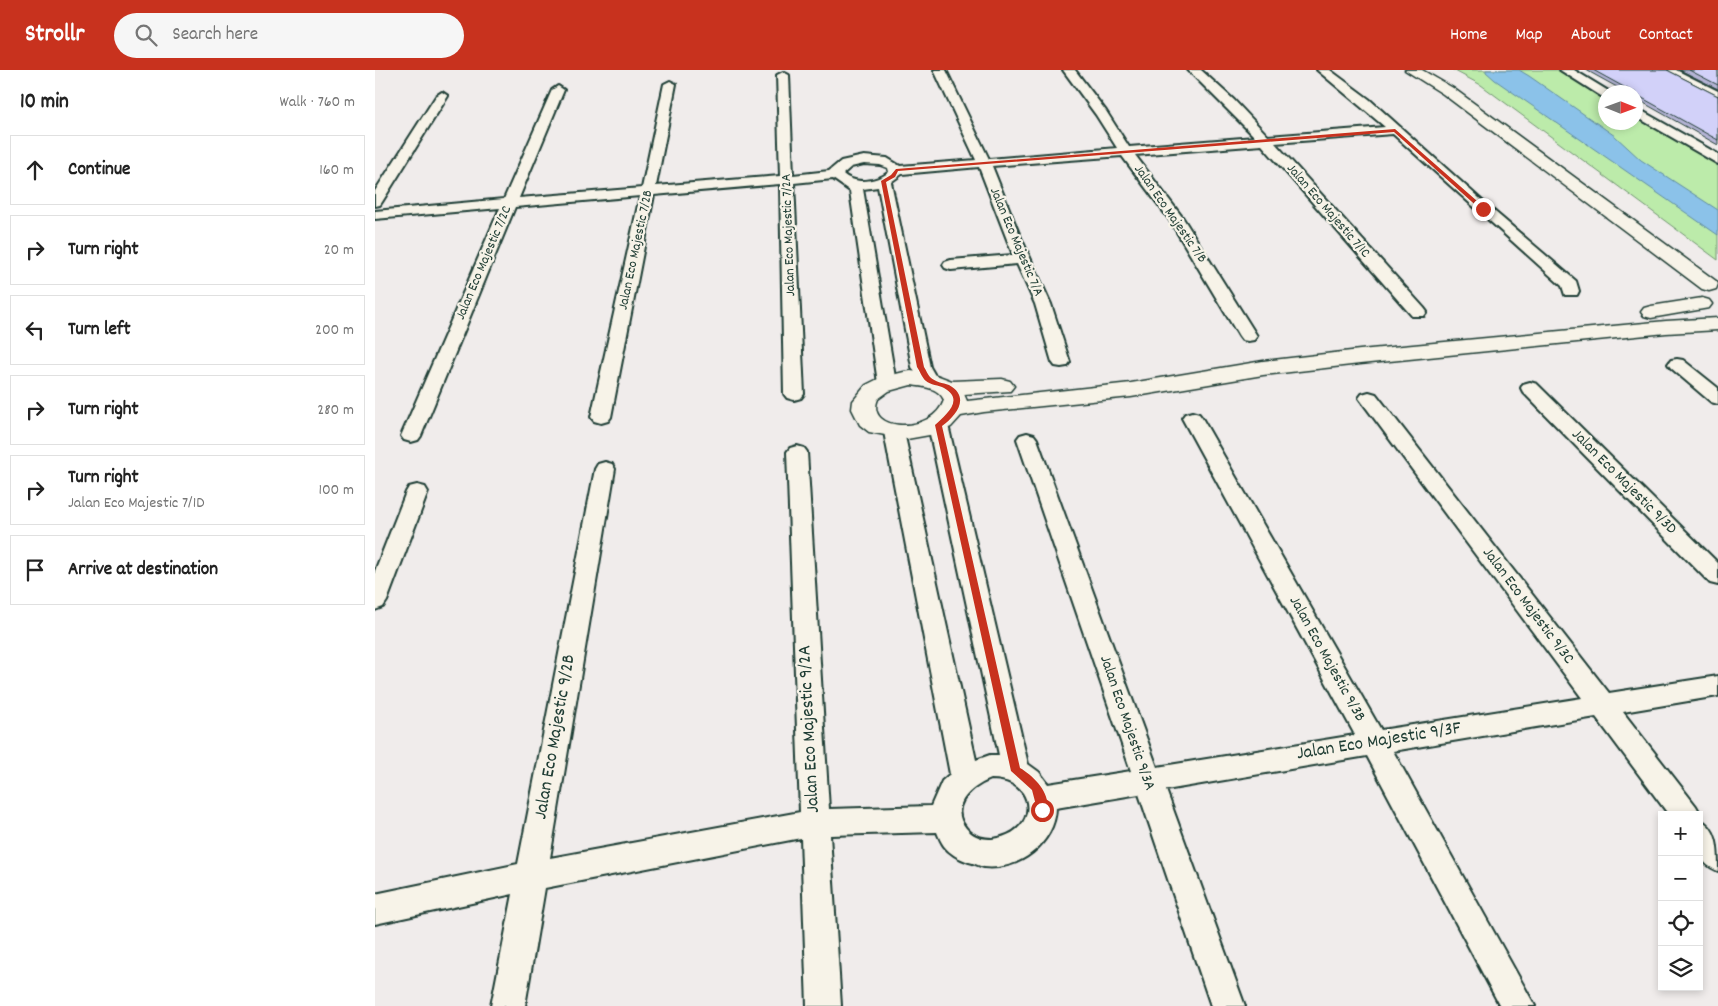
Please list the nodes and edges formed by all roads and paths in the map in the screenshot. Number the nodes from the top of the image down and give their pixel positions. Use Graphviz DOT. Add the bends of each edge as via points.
graph roads {
  1 [pos="940,70"];
  2 [pos="1069,70"];
  3 [pos="1194,70"];
  4 [pos="1323,70"];
  5 [pos="1412,70"];
  6 [pos="1431,70"];
  7 [pos="1566,70"];
  8 [pos="1667,70"];
  9 [pos="783,75"];
  10 [pos="670,84"];
  11 [pos="558,90"];
  12 [pos="1598,90"];
  13 [pos="442,96"];
  14 [pos="1718,96"];
  15 [pos="1643,116"];
  16 [pos="1395,130"];
  17 [pos="1265,140"];
  18 [pos="1125,151"];
  19 [pos="1718,160"];
  20 [pos="984,163"];
  21 [pos="896,170"];
  22 [pos="843,179"];
  23 [pos="787,180"];
  24 [pos="884,181"];
  25 [pos="648,192"];
  26 [pos="375,202"];
  27 [pos="510,203"];
  28 [pos="375,215"];
  29 [pos="1023,259"];
  30 [pos="951,265"];
  31 [pos="1571,288"];
  32 [pos="1713,292"];
  33 [pos="1418,312"];
  34 [pos="1718,324"];
  35 [pos="1248,336"];
  36 [pos="1061,362"];
  37 [pos="1677,364"];
  38 [pos="887,383"];
  39 [pos="1530,388"];
  40 [pos="794,394"];
  41 [pos="1369,398"];
  42 [pos="1718,398"];
  43 [pos="942,400"];
  44 [pos="601,416"];
  45 [pos="1192,418"];
  46 [pos="894,432"];
  47 [pos="411,436"];
  48 [pos="1027,439"];
  49 [pos="797,452"];
  50 [pos="605,469"];
  51 [pos="417,492"];
  52 [pos="1718,577"];
  53 [pos="375,601"];
  54 [pos="1718,686"];
  55 [pos="1604,705"];
  56 [pos="1374,742"];
  57 [pos="1016,771"];
  58 [pos="965,776"];
  59 [pos="1147,780"];
  60 [pos="1041,798"];
  61 [pos="1683,811"];
  62 [pos="945,819"];
  63 [pos="815,822"];
  64 [pos="1703,837"];
  65 [pos="1718,857"];
  66 [pos="531,876"];
  67 [pos="375,909"];
  68 [pos="508,1006"];
  69 [pos="824,1006"];
  70 [pos="1227,1006"];
  71 [pos="1518,1006"];
  1 -- 20 [label="street, Jalan Eco Majestic 7/A"];
  2 -- 18 [label="street, Jalan Eco Majestic 7/B"];
  3 -- 17 [label="street, Jalan Eco Majestic 7/1C"];
  4 -- 16 [label="street"];
  5 -- 32 [label="street" via="1448,91"];
  6 -- 32 [label="street" via="1463,90"];
  7 -- 12 [label="street"];
  8 -- 14 [label="street"];
  9 -- 23 [label="street, Jalan Eco Majestic 7/2A"];
  10 -- 25 [label="street, Jalan Eco Majestic 7/2B"];
  11 -- 27 [label="street, Jalan Eco Majestic 7/2C"];
  13 -- 26 [label="street"];
  15 -- 19 [label="street"];
  16 -- 17 [label="street"];
  16 -- 31 [label="street"];
  17 -- 18 [label="street"];
  17 -- 33 [label="street, Jalan Eco Majestic 7/1C"];
  18 -- 20 [label="street"];
  18 -- 35 [label="street, Jalan Eco Majestic 7/B" via="1176,218"];
  20 -- 21 [label="street"];
  20 -- 29 [label="street, Jalan Eco Majestic 7/A"];
  21 -- 22 [label="street" via="889,163 864,160 846,164 837,171"];
  21 -- 24 [label="street"];
  22 -- 23 [label="street"];
  22 -- 24 [label="street" via="863,185"];
  22 -- 38 [label="street" via="857,190"];
  23 -- 25 [label="street"];
  23 -- 40 [label="street, Jalan Eco Majestic 7/2A"];
  24 -- 43 [label="street" via="921,367"];
  25 -- 27 [label="street"];
  25 -- 44 [label="street, Jalan Eco Majestic 7/2B"];
  27 -- 28 [label="street"];
  27 -- 47 [label="street, Jalan Eco Majestic 7/2C"];
  29 -- 30 [label="street"];
  29 -- 36 [label="street, Jalan Eco Majestic 7/A" via="1043,304"];
  32 -- 43 [label="street" via="1637,314 1253,354 996,387"];
  34 -- 43 [label="street" via="1360,357 1263,368 1131,390 984,405"];
  37 -- 42 [label="street"];
  38 -- 43 [label="street" via="911,378"];
  38 -- 46 [label="street" via="867,397 863,405 864,414 880,428"];
  39 -- 52 [label="street, Jalan Eco Majestic 9/3D"];
  41 -- 55 [label="street, Jalan Eco Majestic 9/3C"];
  43 -- 46 [label="street" via="925,430"];
  43 -- 57 [label="street"];
  45 -- 56 [label="street, Jalan Eco Majestic 9/3B"];
  46 -- 58 [label="street"];
  48 -- 59 [label="street, Jalan Eco Majestic 9/3A"];
  49 -- 63 [label="street, Jalan Eco Majestic 9/2A"];
  50 -- 66 [label="street, Jalan Eco Majestic 9/2B"];
  51 -- 53 [label="street"];
  54 -- 55 [label="street, Jalan Eco Majestic 9/3F"];
  55 -- 56 [label="street, Jalan Eco Majestic 9/3F"];
  55 -- 61 [label="street, Jalan Eco Majestic 9/3C"];
  56 -- 59 [label="street, Jalan Eco Majestic 9/3F"];
  56 -- 71 [label="street, Jalan Eco Majestic 9/3B"];
  57 -- 58 [label="street" via="990,767"];
  57 -- 60 [label="street" via="1027,777"];
  58 -- 62 [label="street" via="949,795"];
  59 -- 60 [label="street, Jalan Eco Majestic 9/3F"];
  59 -- 70 [label="street, Jalan Eco Majestic 9/3A"];
  60 -- 62 [label="street" via="1040,822 1033,833 1024,843 998,853 983,852 958,841"];
  62 -- 63 [label="street"];
  63 -- 66 [label="street"];
  63 -- 69 [label="street, Jalan Eco Majestic 9/2A"];
  64 -- 65 [label="street"];
  66 -- 67 [label="street"];
  66 -- 68 [label="street, Jalan Eco Majestic 9/2B"];
}
